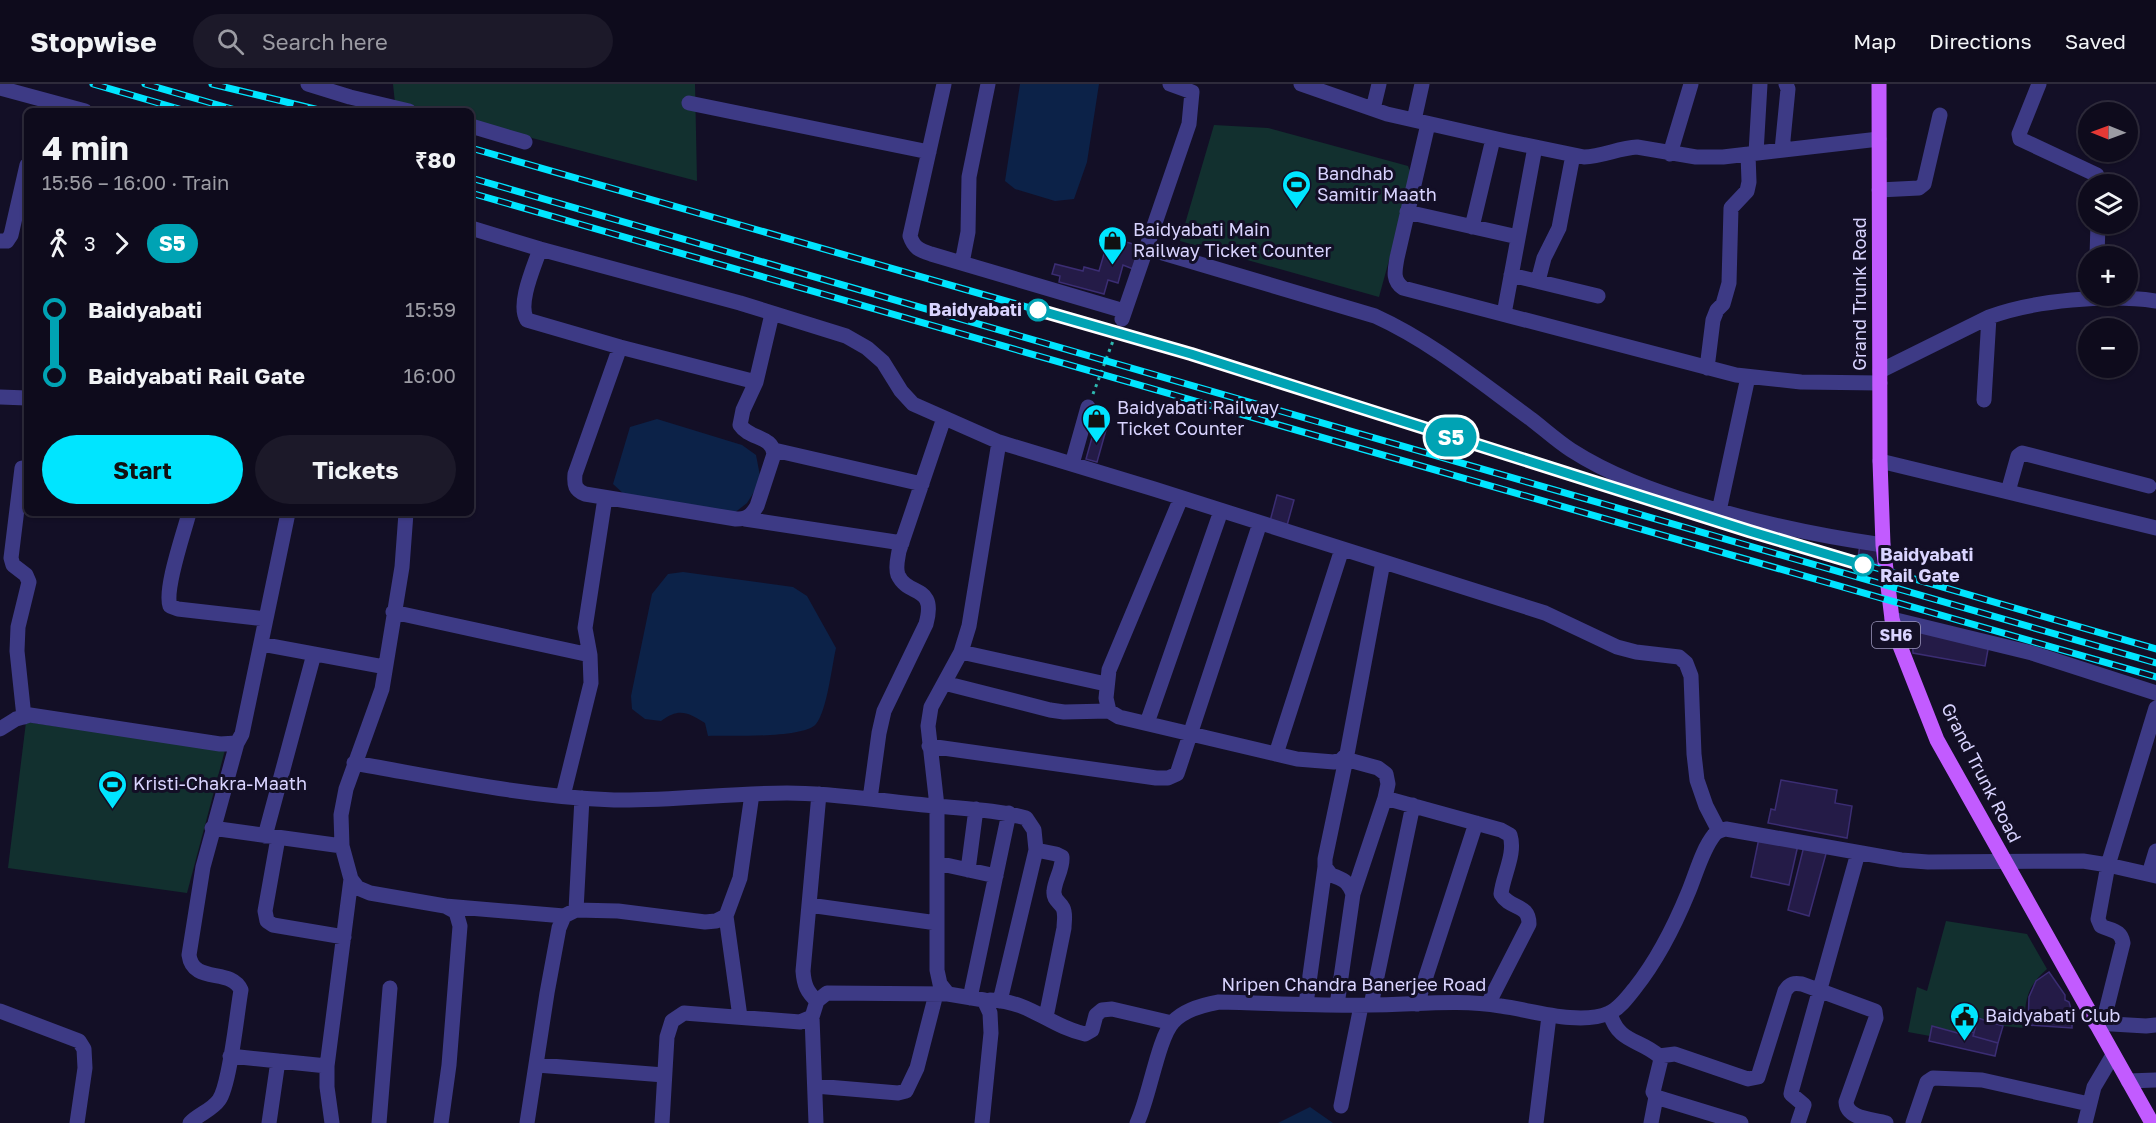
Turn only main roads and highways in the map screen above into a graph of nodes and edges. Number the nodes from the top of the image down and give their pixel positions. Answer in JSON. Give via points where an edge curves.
{"nodes":[{"id":1,"x":1879,"y":84,"type":"edge"},
{"id":2,"x":2152,"y":1123,"type":"edge"}],
"edges":[{"from":1,"to":2,"type":"main road","name":"Grand Trunk Road","number":"SH6","via":[[1880,461],[1883,545],[1892,619],[1937,740]]}]}
